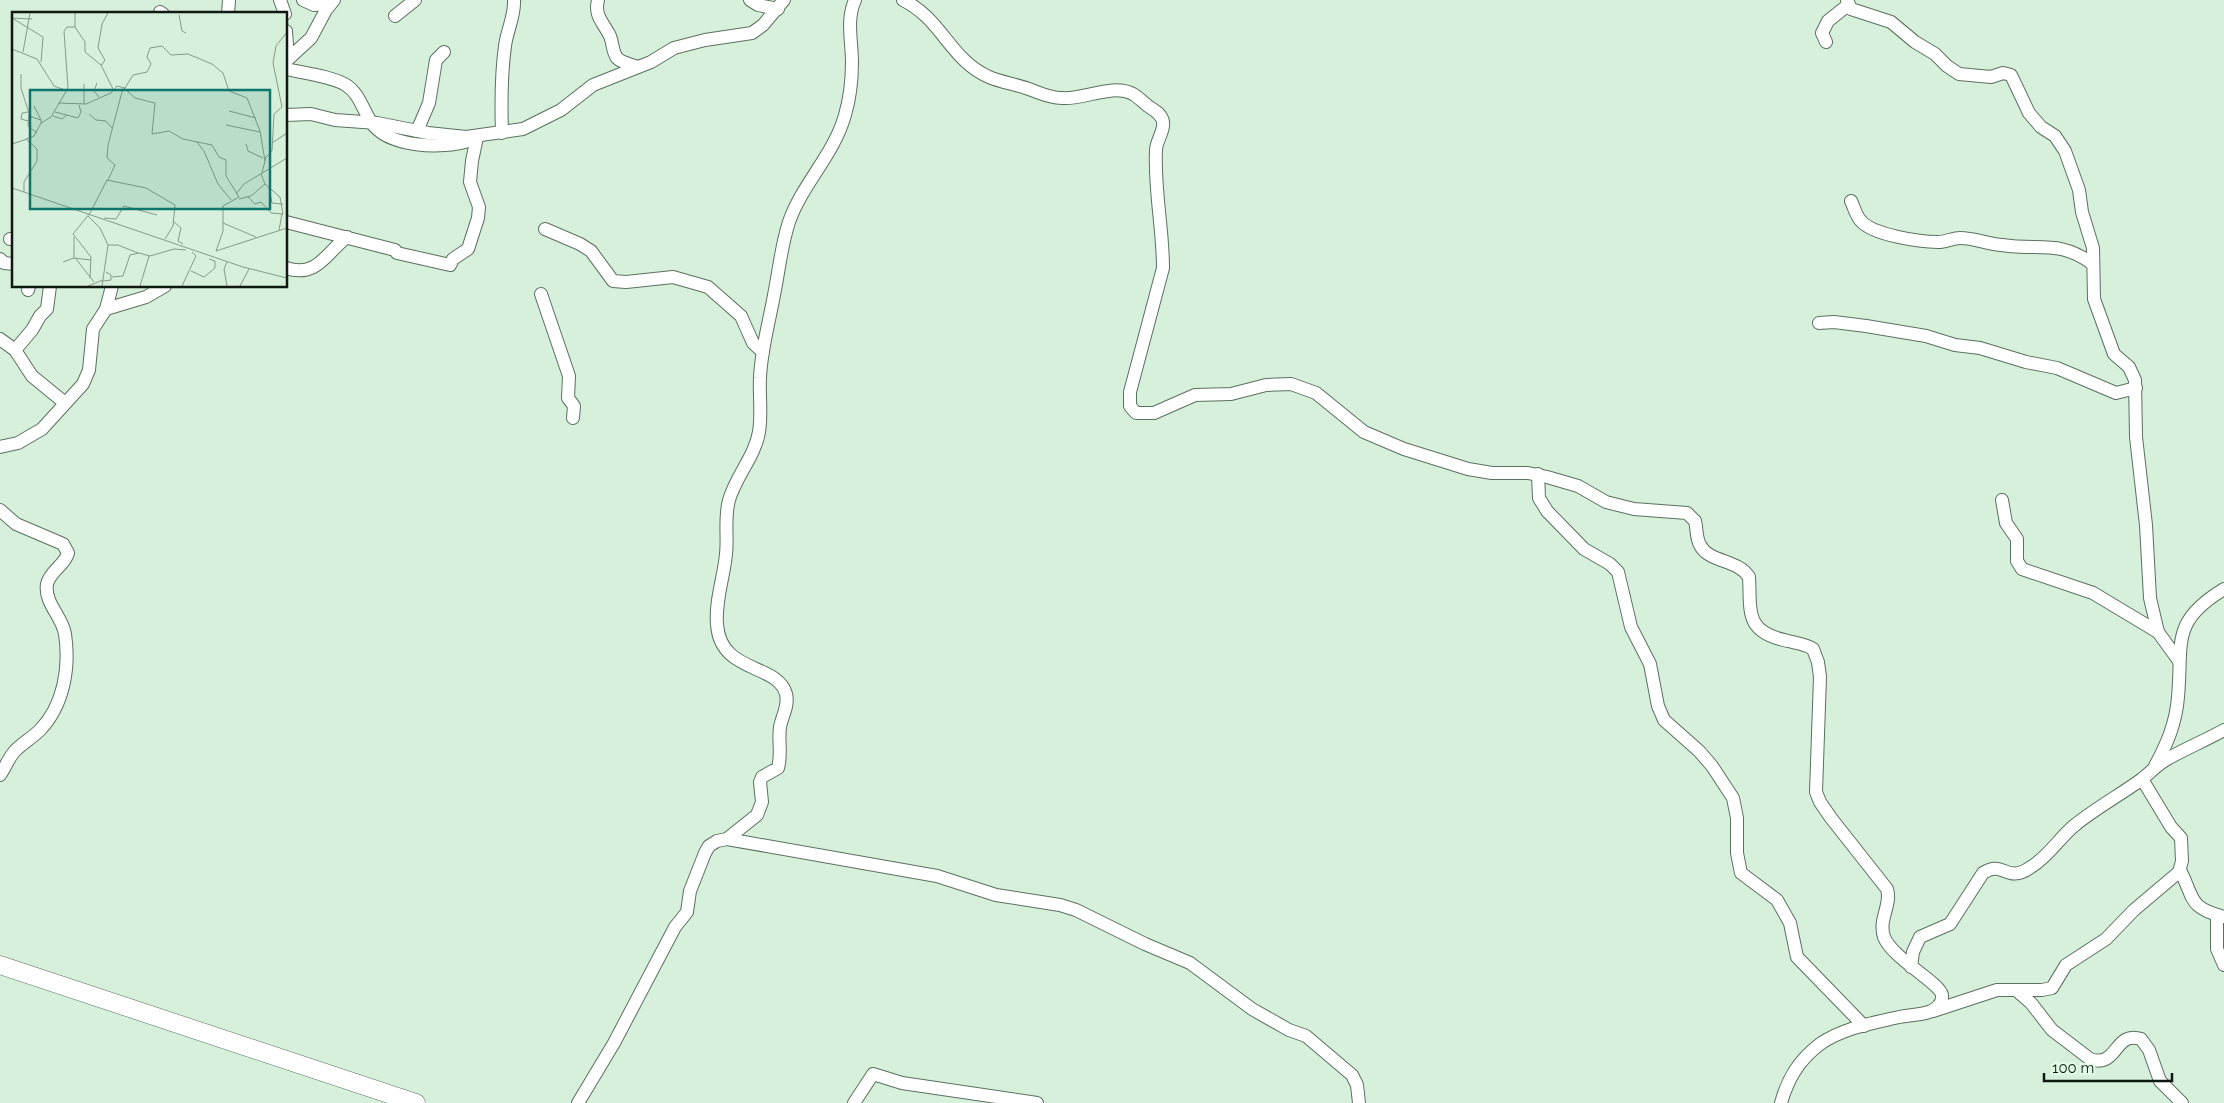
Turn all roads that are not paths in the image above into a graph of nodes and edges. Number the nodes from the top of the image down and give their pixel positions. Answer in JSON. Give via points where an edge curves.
{"nodes":[{"id":1,"x":280,"y":0,"type":"edge"},
{"id":2,"x":304,"y":0,"type":"edge"},
{"id":3,"x":415,"y":0,"type":"edge"},
{"id":4,"x":514,"y":0,"type":"edge"},
{"id":5,"x":598,"y":0,"type":"edge"},
{"id":6,"x":750,"y":0,"type":"edge"},
{"id":7,"x":855,"y":0,"type":"edge"},
{"id":8,"x":903,"y":0,"type":"edge"},
{"id":9,"x":331,"y":2,"type":"edge"},
{"id":10,"x":1847,"y":3,"type":"edge"},
{"id":11,"x":781,"y":5,"type":"edge"},
{"id":12,"x":284,"y":12,"type":"edge"},
{"id":13,"x":395,"y":16,"type":"dead end"},
{"id":14,"x":1826,"y":42,"type":"dead end"},
{"id":15,"x":444,"y":52,"type":"dead end"},
{"id":16,"x":619,"y":60,"type":"junction"},
{"id":17,"x":288,"y":62,"type":"edge"},
{"id":18,"x":288,"y":63,"type":"edge"},
{"id":19,"x":638,"y":67,"type":"junction"},
{"id":20,"x":604,"y":80,"type":"junction"},
{"id":21,"x":288,"y":115,"type":"edge"},
{"id":22,"x":372,"y":123,"type":"junction"},
{"id":23,"x":417,"y":131,"type":"junction"},
{"id":24,"x":502,"y":133,"type":"junction"},
{"id":25,"x":478,"y":137,"type":"junction"},
{"id":26,"x":1851,"y":201,"type":"dead end"},
{"id":27,"x":288,"y":222,"type":"edge"},
{"id":28,"x":545,"y":229,"type":"dead end"},
{"id":29,"x":347,"y":237,"type":"junction"},
{"id":30,"x":2093,"y":264,"type":"junction"},
{"id":31,"x":288,"y":269,"type":"edge"},
{"id":32,"x":50,"y":288,"type":"edge"},
{"id":33,"x":112,"y":288,"type":"edge"},
{"id":34,"x":162,"y":288,"type":"edge"},
{"id":35,"x":541,"y":294,"type":"dead end"},
{"id":36,"x":106,"y":310,"type":"junction"},
{"id":37,"x":1819,"y":323,"type":"dead end"},
{"id":38,"x":0,"y":339,"type":"edge"},
{"id":39,"x":15,"y":350,"type":"junction"},
{"id":40,"x":763,"y":352,"type":"junction"},
{"id":41,"x":2136,"y":388,"type":"junction"},
{"id":42,"x":65,"y":403,"type":"junction"},
{"id":43,"x":573,"y":418,"type":"dead end"},
{"id":44,"x":0,"y":447,"type":"edge"},
{"id":45,"x":1538,"y":474,"type":"junction"},
{"id":46,"x":2002,"y":500,"type":"dead end"},
{"id":47,"x":0,"y":510,"type":"edge"},
{"id":48,"x":2224,"y":589,"type":"edge"},
{"id":49,"x":2158,"y":632,"type":"junction"},
{"id":50,"x":2179,"y":661,"type":"junction"},
{"id":51,"x":2224,"y":730,"type":"edge"},
{"id":52,"x":2154,"y":768,"type":"junction"},
{"id":53,"x":0,"y":775,"type":"edge"},
{"id":54,"x":2142,"y":779,"type":"junction"},
{"id":55,"x":727,"y":839,"type":"junction"},
{"id":56,"x":2180,"y":870,"type":"junction"},
{"id":57,"x":2220,"y":916,"type":"edge"},
{"id":58,"x":0,"y":965,"type":"edge"},
{"id":59,"x":2224,"y":965,"type":"edge"},
{"id":60,"x":1911,"y":967,"type":"junction"},
{"id":61,"x":2016,"y":990,"type":"junction"},
{"id":62,"x":1931,"y":1011,"type":"junction"},
{"id":63,"x":1864,"y":1026,"type":"junction"},
{"id":64,"x":416,"y":1103,"type":"edge"},
{"id":65,"x":578,"y":1103,"type":"edge"},
{"id":66,"x":854,"y":1103,"type":"edge"},
{"id":67,"x":1037,"y":1103,"type":"edge"},
{"id":68,"x":1359,"y":1103,"type":"edge"},
{"id":69,"x":1781,"y":1103,"type":"edge"},
{"id":70,"x":2182,"y":1103,"type":"edge"}],
"edges":[{"from":1,"to":12,"type":"street"},
{"from":2,"to":9,"type":"street","via":[[314,5]]},
{"from":3,"to":13,"type":"street"},
{"from":4,"to":24,"type":"street","via":[[503,66]]},
{"from":5,"to":16,"type":"street","via":[[599,20],[610,36]]},
{"from":6,"to":11,"type":"street","via":[[758,6]]},
{"from":7,"to":40,"type":"street","via":[[850,28],[851,89],[846,112],[836,140],[793,213],[784,242]]},
{"from":8,"to":45,"type":"street","via":[[928,16],[956,53],[978,72],[992,79],[1063,99],[1116,90],[1132,94],[1159,113],[1163,120],[1156,144],[1155,175],[1163,268],[1134,370],[1129,400],[1132,410],[1141,414],[1154,413],[1195,395],[1225,395],[1266,385],[1290,384],[1316,394],[1364,432],[1404,449],[1468,469]]},
{"from":9,"to":17,"type":"street","via":[[311,38]]},
{"from":10,"to":14,"type":"street","via":[[1824,25],[1822,33]]},
{"from":10,"to":30,"type":"street","via":[[1857,12],[1891,22],[1959,74],[1981,78],[2002,72],[2011,75],[2029,113],[2041,127],[2055,136],[2065,151],[2079,190],[2093,248]]},
{"from":11,"to":19,"type":"street","via":[[764,26],[752,32],[674,48]]},
{"from":15,"to":23,"type":"street","via":[[436,60],[429,103]]},
{"from":16,"to":19,"type":"street"},
{"from":16,"to":20,"type":"street"},
{"from":18,"to":22,"type":"street","via":[[346,85],[357,96]]},
{"from":19,"to":20,"type":"street"},
{"from":20,"to":24,"type":"street","via":[[546,118],[522,129]]},
{"from":21,"to":22,"type":"street"},
{"from":22,"to":23,"type":"street"},
{"from":22,"to":25,"type":"street","via":[[395,139],[434,146],[467,142]]},
{"from":23,"to":25,"type":"street"},
{"from":24,"to":25,"type":"street"},
{"from":25,"to":29,"type":"street","via":[[470,182],[479,207],[478,218],[468,249],[450,264],[397,253]]},
{"from":26,"to":30,"type":"street","via":[[1866,226],[1899,236],[1924,241],[1963,238],[2001,246],[2053,247],[2078,253]]},
{"from":27,"to":29,"type":"street"},
{"from":28,"to":40,"type":"street","via":[[591,251],[614,281],[673,277],[708,287],[741,316],[753,343]]},
{"from":29,"to":31,"type":"street","via":[[312,269],[300,272]]},
{"from":30,"to":41,"type":"street","via":[[2093,290],[2102,322],[2114,354],[2129,367]]},
{"from":32,"to":39,"type":"street","via":[[47,309]]},
{"from":33,"to":36,"type":"street"},
{"from":34,"to":36,"type":"street","via":[[146,298]]},
{"from":35,"to":43,"type":"street","via":[[569,376],[568,398],[574,406]]},
{"from":36,"to":42,"type":"street","via":[[94,329],[87,376]]},
{"from":37,"to":41,"type":"street","via":[[1866,326],[1980,348],[2056,368],[2116,393]]},
{"from":38,"to":39,"type":"street"},
{"from":39,"to":42,"type":"street","via":[[32,376]]},
{"from":40,"to":55,"type":"street","via":[[757,442],[729,500],[726,514],[727,551],[716,606],[717,626],[724,647],[734,658],[780,684],[786,697],[786,708],[780,726],[778,768],[762,777],[760,782],[761,808]]},
{"from":41,"to":49,"type":"street","via":[[2136,437],[2150,598]]},
{"from":42,"to":44,"type":"street","via":[[34,434],[18,444]]},
{"from":45,"to":60,"type":"street","via":[[1578,486],[1616,505],[1679,512],[1692,517],[1704,551],[1742,568],[1750,577],[1749,609],[1753,622],[1771,636],[1813,649],[1820,677],[1816,792],[1828,814],[1887,889],[1890,900],[1882,921],[1884,938]]},
{"from":45,"to":63,"type":"street","via":[[1539,498],[1547,511],[1584,549],[1618,572],[1630,627],[1650,664],[1664,720],[1708,761],[1733,798],[1741,873],[1777,900],[1790,923],[1797,957]]},
{"from":46,"to":49,"type":"street","via":[[2006,523],[2017,539],[2017,561],[2022,569],[2093,593]]},
{"from":47,"to":53,"type":"street","via":[[16,524],[63,544],[68,553],[53,572],[47,590],[65,631],[62,694],[50,718],[12,754]]},
{"from":48,"to":50,"type":"street","via":[[2192,612],[2183,634]]},
{"from":49,"to":50,"type":"street"},
{"from":50,"to":52,"type":"street","via":[[2174,724]]},
{"from":51,"to":52,"type":"street","via":[[2167,758]]},
{"from":52,"to":54,"type":"street"},
{"from":54,"to":56,"type":"street","via":[[2181,838]]},
{"from":54,"to":60,"type":"street","via":[[2073,826],[2031,868],[2018,875],[1998,868],[1983,873],[1950,924],[1920,937]]},
{"from":55,"to":65,"type":"street","via":[[717,841],[704,853],[690,890],[687,912],[674,928],[614,1044]]},
{"from":55,"to":68,"type":"street","via":[[937,876],[996,895],[1076,910],[1190,963],[1252,1009],[1306,1036],[1352,1075]]},
{"from":56,"to":57,"type":"street","via":[[2195,905]]},
{"from":56,"to":61,"type":"street","via":[[2106,939],[2066,965],[2052,988]]},
{"from":57,"to":59,"type":"street","via":[[2216,949]]},
{"from":58,"to":64,"type":"highway"},
{"from":60,"to":62,"type":"street","via":[[1940,989],[1941,1003]]},
{"from":61,"to":62,"type":"street","via":[[1997,990]]},
{"from":61,"to":70,"type":"street","via":[[2052,1030],[2090,1059],[2109,1058],[2129,1037],[2141,1039],[2149,1050],[2160,1081]]},
{"from":62,"to":63,"type":"street"},
{"from":63,"to":69,"type":"street","via":[[1840,1034],[1807,1055],[1796,1067]]},
{"from":66,"to":67,"type":"street","via":[[873,1074],[902,1083]]}]}
